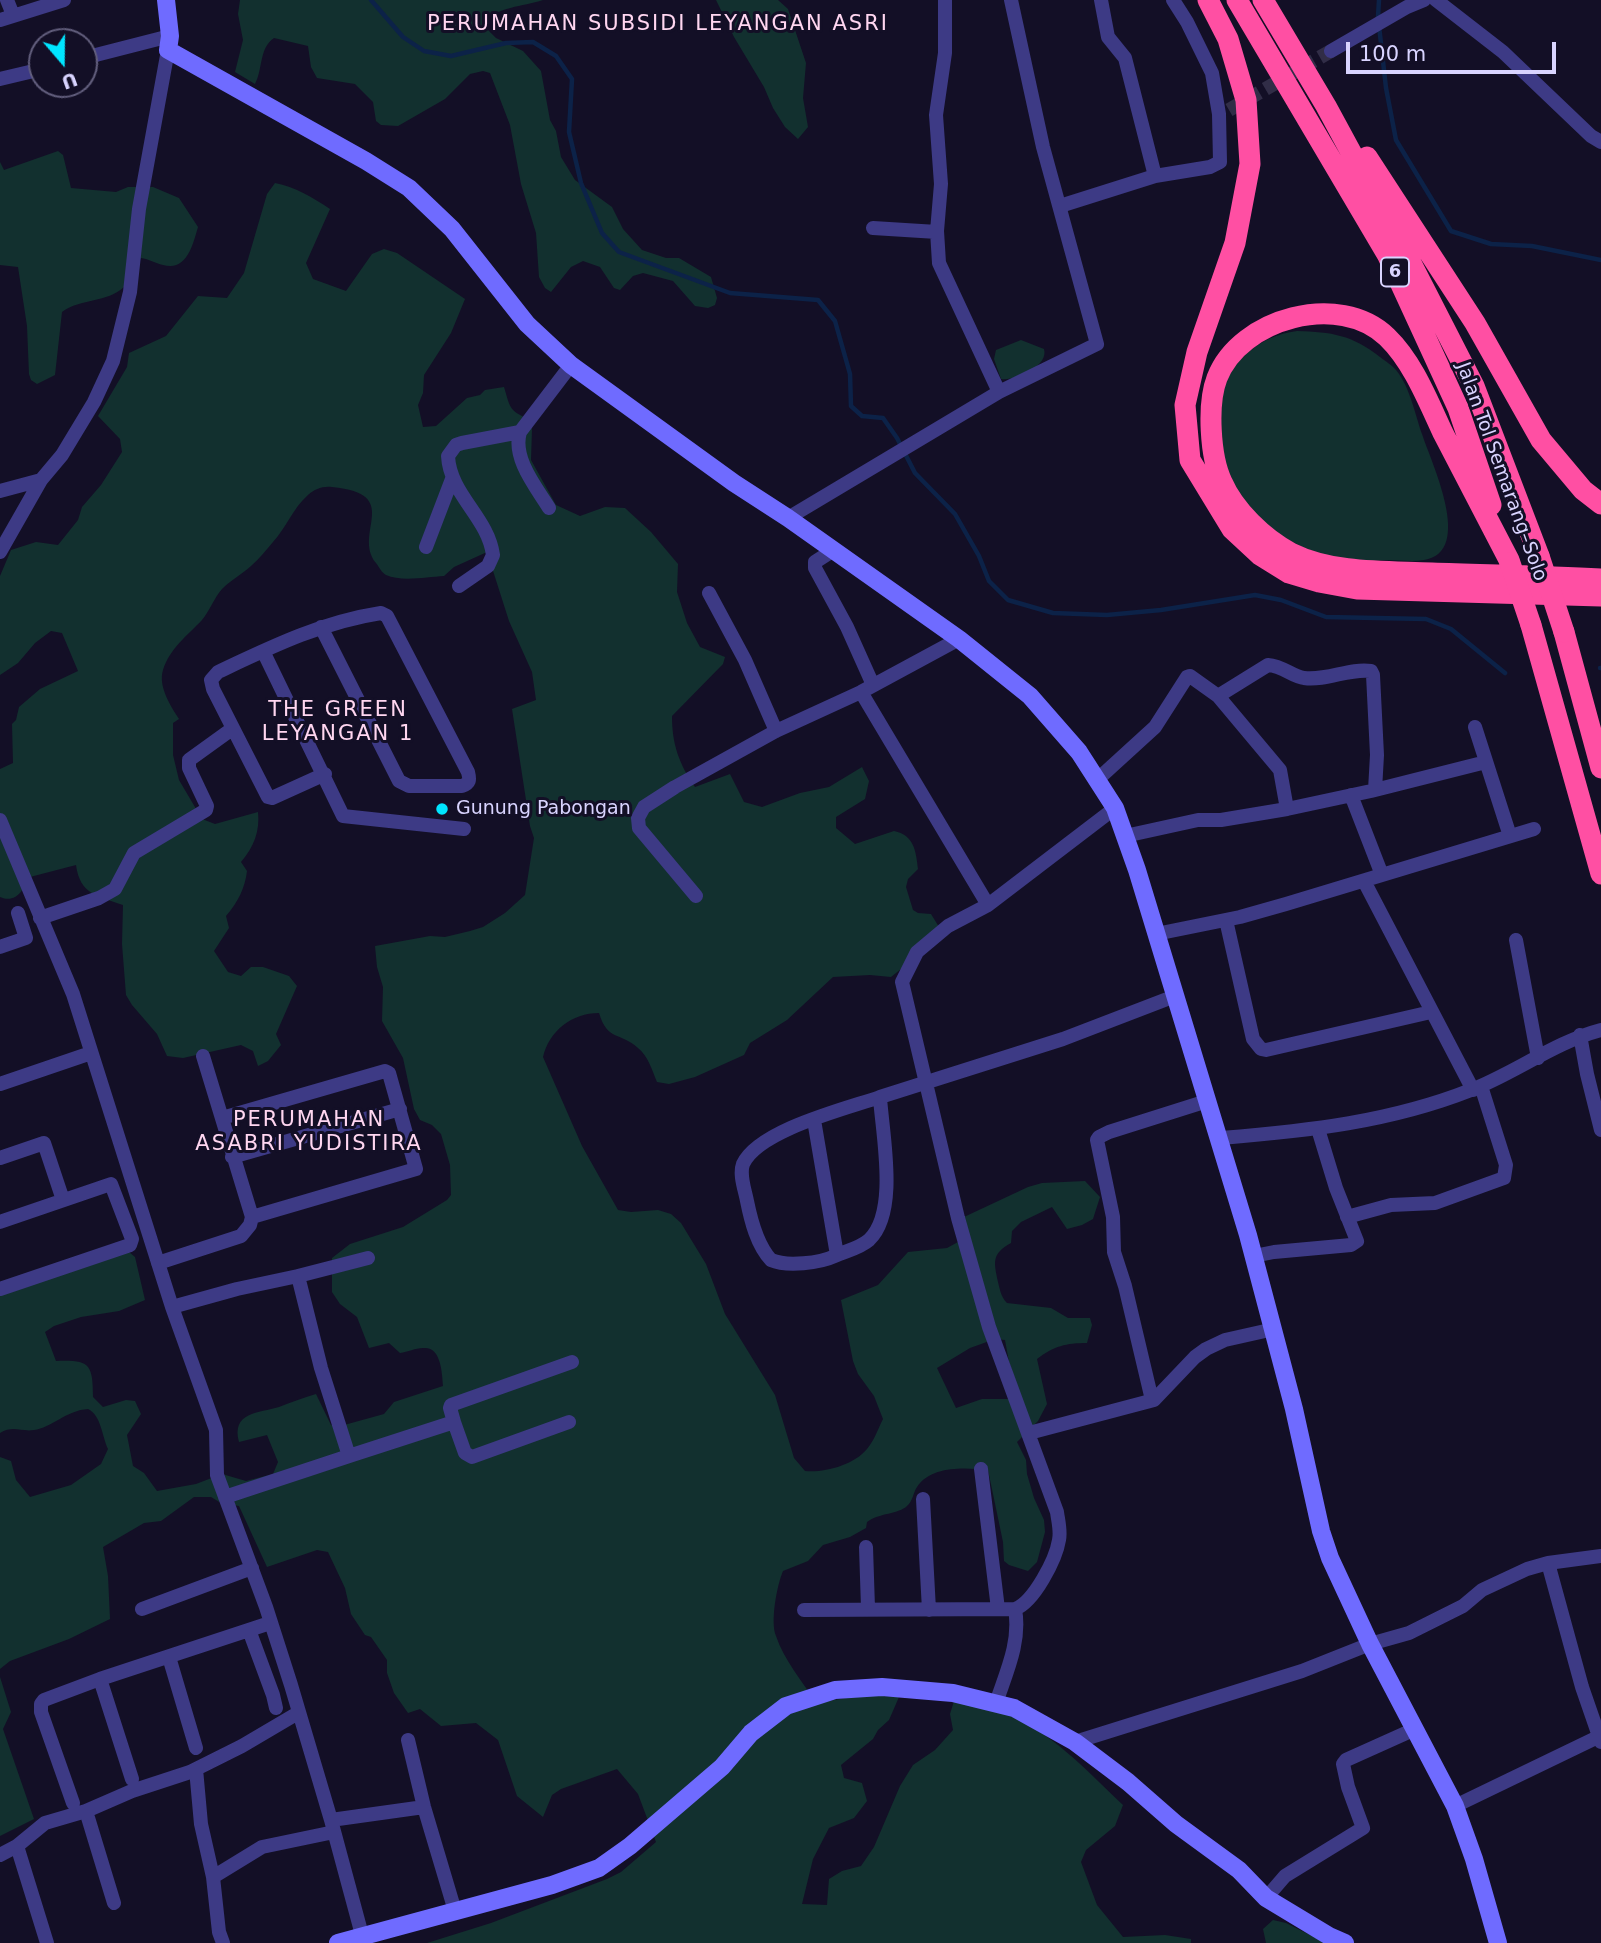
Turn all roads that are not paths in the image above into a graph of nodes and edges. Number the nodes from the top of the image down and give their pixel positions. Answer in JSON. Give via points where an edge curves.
{"nodes":[{"id":1,"x":7,"y":0,"type":"edge"},
{"id":2,"x":64,"y":0,"type":"edge"},
{"id":3,"x":166,"y":0,"type":"edge"},
{"id":4,"x":945,"y":0,"type":"edge"},
{"id":5,"x":1011,"y":0,"type":"edge"},
{"id":6,"x":1101,"y":0,"type":"edge"},
{"id":7,"x":1174,"y":0,"type":"edge"},
{"id":8,"x":1208,"y":0,"type":"edge"},
{"id":9,"x":1237,"y":0,"type":"edge"},
{"id":10,"x":1263,"y":0,"type":"edge"},
{"id":11,"x":1424,"y":0,"type":"edge"},
{"id":12,"x":1436,"y":0,"type":"edge"},
{"id":13,"x":6,"y":17,"type":"edge"},
{"id":14,"x":169,"y":43,"type":"junction"},
{"id":15,"x":1331,"y":51,"type":"tunnel mouth"},
{"id":16,"x":98,"y":56,"type":"edge"},
{"id":17,"x":28,"y":72,"type":"edge"},
{"id":18,"x":0,"y":79,"type":"edge"},
{"id":19,"x":1326,"y":106,"type":"junction"},
{"id":20,"x":1601,"y":142,"type":"edge"},
{"id":21,"x":1155,"y":176,"type":"junction"},
{"id":22,"x":1060,"y":206,"type":"junction"},
{"id":23,"x":873,"y":228,"type":"dead end"},
{"id":24,"x":937,"y":232,"type":"junction"},
{"id":25,"x":570,"y":365,"type":"junction"},
{"id":26,"x":999,"y":392,"type":"junction"},
{"id":27,"x":520,"y":432,"type":"junction"},
{"id":28,"x":453,"y":479,"type":"junction"},
{"id":29,"x":41,"y":480,"type":"junction"},
{"id":30,"x":0,"y":491,"type":"edge"},
{"id":31,"x":1601,"y":504,"type":"edge"},
{"id":32,"x":549,"y":508,"type":"dead end"},
{"id":33,"x":788,"y":518,"type":"junction"},
{"id":34,"x":426,"y":547,"type":"dead end"},
{"id":35,"x":832,"y":551,"type":"junction"},
{"id":36,"x":0,"y":552,"type":"edge"},
{"id":37,"x":1509,"y":562,"type":"junction"},
{"id":38,"x":1601,"y":579,"type":"edge"},
{"id":39,"x":459,"y":586,"type":"dead end"},
{"id":40,"x":709,"y":593,"type":"dead end"},
{"id":41,"x":1601,"y":596,"type":"edge"},
{"id":42,"x":321,"y":627,"type":"junction"},
{"id":43,"x":960,"y":639,"type":"junction"},
{"id":44,"x":263,"y":651,"type":"junction"},
{"id":45,"x":867,"y":688,"type":"junction"},
{"id":46,"x":1218,"y":696,"type":"junction"},
{"id":47,"x":1475,"y":727,"type":"dead end"},
{"id":48,"x":232,"y":729,"type":"junction"},
{"id":49,"x":776,"y":731,"type":"junction"},
{"id":50,"x":1486,"y":762,"type":"junction"},
{"id":51,"x":1601,"y":768,"type":"edge"},
{"id":52,"x":325,"y":774,"type":"junction"},
{"id":53,"x":1098,"y":779,"type":"junction"},
{"id":54,"x":1375,"y":790,"type":"junction"},
{"id":55,"x":1351,"y":795,"type":"junction"},
{"id":56,"x":1115,"y":808,"type":"junction"},
{"id":57,"x":1287,"y":809,"type":"junction"},
{"id":58,"x":0,"y":820,"type":"edge"},
{"id":59,"x":464,"y":829,"type":"dead end"},
{"id":60,"x":1534,"y":829,"type":"dead end"},
{"id":61,"x":1125,"y":836,"type":"junction"},
{"id":62,"x":1510,"y":836,"type":"junction"},
{"id":63,"x":1601,"y":874,"type":"edge"},
{"id":64,"x":1382,"y":875,"type":"junction"},
{"id":65,"x":1364,"y":880,"type":"junction"},
{"id":66,"x":696,"y":896,"type":"dead end"},
{"id":67,"x":988,"y":905,"type":"junction"},
{"id":68,"x":18,"y":913,"type":"dead end"},
{"id":69,"x":40,"y":918,"type":"junction"},
{"id":70,"x":1226,"y":920,"type":"junction"},
{"id":71,"x":1156,"y":934,"type":"junction"},
{"id":72,"x":1516,"y":940,"type":"dead end"},
{"id":73,"x":0,"y":947,"type":"edge"},
{"id":74,"x":1175,"y":996,"type":"junction"},
{"id":75,"x":1431,"y":1012,"type":"junction"},
{"id":76,"x":1601,"y":1030,"type":"edge"},
{"id":77,"x":1580,"y":1035,"type":"junction"},
{"id":78,"x":91,"y":1053,"type":"junction"},
{"id":79,"x":203,"y":1056,"type":"dead end"},
{"id":80,"x":1538,"y":1058,"type":"junction"},
{"id":81,"x":927,"y":1082,"type":"junction"},
{"id":82,"x":0,"y":1084,"type":"edge"},
{"id":83,"x":1477,"y":1088,"type":"junction"},
{"id":84,"x":880,"y":1097,"type":"junction"},
{"id":85,"x":1208,"y":1101,"type":"junction"},
{"id":86,"x":400,"y":1109,"type":"junction"},
{"id":87,"x":222,"y":1118,"type":"junction"},
{"id":88,"x":814,"y":1120,"type":"junction"},
{"id":89,"x":1318,"y":1129,"type":"junction"},
{"id":90,"x":1601,"y":1130,"type":"edge"},
{"id":91,"x":1221,"y":1139,"type":"junction"},
{"id":92,"x":0,"y":1157,"type":"edge"},
{"id":93,"x":233,"y":1157,"type":"junction"},
{"id":94,"x":62,"y":1200,"type":"junction"},
{"id":95,"x":252,"y":1217,"type":"junction"},
{"id":96,"x":1347,"y":1217,"type":"junction"},
{"id":97,"x":0,"y":1222,"type":"edge"},
{"id":98,"x":837,"y":1255,"type":"junction"},
{"id":99,"x":1254,"y":1256,"type":"junction"},
{"id":100,"x":368,"y":1258,"type":"dead end"},
{"id":101,"x":158,"y":1263,"type":"junction"},
{"id":102,"x":298,"y":1276,"type":"junction"},
{"id":103,"x":0,"y":1289,"type":"edge"},
{"id":104,"x":172,"y":1307,"type":"junction"},
{"id":105,"x":1274,"y":1329,"type":"junction"},
{"id":106,"x":572,"y":1363,"type":"dead end"},
{"id":107,"x":1152,"y":1400,"type":"junction"},
{"id":108,"x":454,"y":1422,"type":"junction"},
{"id":109,"x":569,"y":1422,"type":"dead end"},
{"id":110,"x":1028,"y":1433,"type":"junction"},
{"id":111,"x":349,"y":1456,"type":"junction"},
{"id":112,"x":981,"y":1469,"type":"dead end"},
{"id":113,"x":225,"y":1497,"type":"junction"},
{"id":114,"x":923,"y":1499,"type":"dead end"},
{"id":115,"x":866,"y":1547,"type":"dead end"},
{"id":116,"x":1601,"y":1556,"type":"edge"},
{"id":117,"x":1548,"y":1563,"type":"junction"},
{"id":118,"x":252,"y":1568,"type":"junction"},
{"id":119,"x":868,"y":1608,"type":"junction"},
{"id":120,"x":142,"y":1609,"type":"dead end"},
{"id":121,"x":998,"y":1609,"type":"junction"},
{"id":122,"x":1015,"y":1609,"type":"junction"},
{"id":123,"x":804,"y":1610,"type":"dead end"},
{"id":124,"x":929,"y":1611,"type":"junction"},
{"id":125,"x":270,"y":1623,"type":"junction"},
{"id":126,"x":249,"y":1630,"type":"junction"},
{"id":127,"x":1370,"y":1644,"type":"junction"},
{"id":128,"x":169,"y":1657,"type":"junction"},
{"id":129,"x":100,"y":1679,"type":"junction"},
{"id":130,"x":996,"y":1703,"type":"junction"},
{"id":131,"x":276,"y":1708,"type":"dead end"},
{"id":132,"x":298,"y":1713,"type":"junction"},
{"id":133,"x":1415,"y":1729,"type":"junction"},
{"id":134,"x":408,"y":1740,"type":"dead end"},
{"id":135,"x":1600,"y":1740,"type":"edge"},
{"id":136,"x":1074,"y":1742,"type":"junction"},
{"id":137,"x":196,"y":1748,"type":"dead end"},
{"id":138,"x":196,"y":1769,"type":"junction"},
{"id":139,"x":132,"y":1779,"type":"dead end"},
{"id":140,"x":72,"y":1802,"type":"dead end"},
{"id":141,"x":1455,"y":1806,"type":"junction"},
{"id":142,"x":424,"y":1807,"type":"junction"},
{"id":143,"x":86,"y":1811,"type":"junction"},
{"id":144,"x":333,"y":1826,"type":"junction"},
{"id":145,"x":17,"y":1846,"type":"junction"},
{"id":146,"x":0,"y":1855,"type":"edge"},
{"id":147,"x":213,"y":1877,"type":"junction"},
{"id":148,"x":1266,"y":1898,"type":"junction"},
{"id":149,"x":114,"y":1903,"type":"dead end"},
{"id":150,"x":455,"y":1911,"type":"junction"},
{"id":151,"x":362,"y":1935,"type":"junction"},
{"id":152,"x":47,"y":1943,"type":"edge"},
{"id":153,"x":223,"y":1943,"type":"edge"},
{"id":154,"x":338,"y":1943,"type":"edge"},
{"id":155,"x":1345,"y":1943,"type":"edge"},
{"id":156,"x":1499,"y":1943,"type":"edge"}],
"edges":[{"from":1,"to":13,"type":"street"},
{"from":2,"to":13,"type":"street"},
{"from":3,"to":14,"type":"street"},
{"from":4,"to":24,"type":"street","via":[[945,53],[936,116],[941,184]]},
{"from":5,"to":22,"type":"street"},
{"from":6,"to":21,"type":"street","via":[[1108,37],[1126,62]]},
{"from":7,"to":21,"type":"street","via":[[1212,73],[1224,112],[1220,162]]},
{"from":8,"to":41,"type":"highway","via":[[1228,39],[1246,100],[1250,164],[1235,243],[1197,352],[1185,405],[1190,460],[1232,529],[1260,555],[1289,572],[1357,590]]},
{"from":9,"to":37,"type":"highway","name":"Jalan Tol Semarang–Solo","number":"6","via":[[1388,256],[1458,408]]},
{"from":10,"to":19,"type":"highway","name":"Jalan Tol Semarang–Solo","number":"6"},
{"from":11,"to":15,"type":"street"},
{"from":12,"to":20,"type":"street","via":[[1503,52]]},
{"from":14,"to":16,"type":"street"},
{"from":14,"to":25,"type":"street","via":[[409,188],[452,229],[527,324]]},
{"from":14,"to":29,"type":"street","via":[[121,336],[94,402]]},
{"from":17,"to":18,"type":"street"},
{"from":19,"to":31,"type":"highway","via":[[1375,168],[1475,323],[1541,440],[1583,491]]},
{"from":19,"to":51,"type":"highway","name":"Jalan Tol Semarang–Solo","number":"6","bridge":true,"via":[[1474,386],[1539,556]]},
{"from":21,"to":22,"type":"street"},
{"from":22,"to":26,"type":"street","via":[[1097,344]]},
{"from":23,"to":24,"type":"street"},
{"from":24,"to":26,"type":"street","via":[[943,276]]},
{"from":25,"to":27,"type":"street"},
{"from":25,"to":33,"type":"street"},
{"from":26,"to":33,"type":"street"},
{"from":27,"to":28,"type":"street","via":[[456,445],[448,456]]},
{"from":27,"to":32,"type":"street","via":[[517,447]]},
{"from":28,"to":34,"type":"street"},
{"from":28,"to":39,"type":"street","via":[[485,531],[493,555],[488,566]]},
{"from":29,"to":30,"type":"street"},
{"from":29,"to":36,"type":"street"},
{"from":33,"to":35,"type":"street"},
{"from":35,"to":43,"type":"street"},
{"from":35,"to":45,"type":"street","via":[[816,562],[815,568],[843,619]]},
{"from":37,"to":38,"type":"highway","via":[[1411,368],[1387,336],[1360,320],[1325,313],[1292,316],[1234,352],[1217,377],[1213,396],[1210,429],[1221,481],[1239,509],[1292,553],[1327,565],[1380,571]]},
{"from":37,"to":63,"type":"highway","name":"Jalan Tol Semarang–Solo","number":"6","bridge":true},
{"from":40,"to":49,"type":"street","via":[[746,660]]},
{"from":42,"to":42,"type":"street","via":[[399,781],[413,786],[468,784],[468,772],[385,614]]},
{"from":42,"to":44,"type":"street"},
{"from":43,"to":45,"type":"street"},
{"from":43,"to":53,"type":"street","via":[[1030,696]]},
{"from":44,"to":48,"type":"street","via":[[218,672],[211,680]]},
{"from":44,"to":52,"type":"street"},
{"from":45,"to":49,"type":"street"},
{"from":45,"to":67,"type":"street"},
{"from":46,"to":53,"type":"street","via":[[1187,677],[1162,718]]},
{"from":46,"to":54,"type":"street","via":[[1268,665],[1301,678],[1371,671]]},
{"from":46,"to":57,"type":"street","via":[[1280,770]]},
{"from":47,"to":50,"type":"street"},
{"from":48,"to":52,"type":"street","via":[[268,797]]},
{"from":48,"to":69,"type":"street","via":[[188,760],[206,810],[134,853],[115,889]]},
{"from":49,"to":66,"type":"street","via":[[641,812],[639,828]]},
{"from":50,"to":54,"type":"street"},
{"from":50,"to":62,"type":"street"},
{"from":52,"to":59,"type":"street","via":[[345,817]]},
{"from":53,"to":56,"type":"street"},
{"from":54,"to":55,"type":"street"},
{"from":55,"to":57,"type":"street"},
{"from":55,"to":64,"type":"street"},
{"from":56,"to":61,"type":"street"},
{"from":56,"to":67,"type":"street"},
{"from":57,"to":61,"type":"street","via":[[1189,821]]},
{"from":58,"to":69,"type":"street"},
{"from":60,"to":62,"type":"street"},
{"from":61,"to":71,"type":"street"},
{"from":62,"to":64,"type":"street"},
{"from":64,"to":65,"type":"street"},
{"from":65,"to":70,"type":"street"},
{"from":65,"to":75,"type":"street"},
{"from":67,"to":81,"type":"street","via":[[948,926],[917,953],[902,982]]},
{"from":68,"to":73,"type":"street","via":[[26,938]]},
{"from":69,"to":78,"type":"street","via":[[65,972]]},
{"from":70,"to":71,"type":"street"},
{"from":70,"to":75,"type":"street","via":[[1253,1039],[1261,1049]]},
{"from":71,"to":74,"type":"street"},
{"from":72,"to":80,"type":"street"},
{"from":74,"to":81,"type":"street","via":[[1063,1039]]},
{"from":74,"to":85,"type":"street"},
{"from":75,"to":83,"type":"street"},
{"from":76,"to":77,"type":"street"},
{"from":77,"to":80,"type":"street"},
{"from":77,"to":90,"type":"street"},
{"from":78,"to":82,"type":"street"},
{"from":78,"to":101,"type":"street"},
{"from":79,"to":87,"type":"street"},
{"from":80,"to":83,"type":"street"},
{"from":81,"to":84,"type":"street"},
{"from":81,"to":110,"type":"street","via":[[961,1230],[989,1327]]},
{"from":83,"to":89,"type":"street","via":[[1377,1120]]},
{"from":83,"to":96,"type":"street","via":[[1506,1165],[1504,1178],[1435,1203],[1391,1205]]},
{"from":84,"to":88,"type":"street"},
{"from":84,"to":98,"type":"street","via":[[887,1183],[880,1223],[863,1245]]},
{"from":85,"to":91,"type":"street"},
{"from":85,"to":107,"type":"street","via":[[1097,1140],[1113,1217],[1114,1252]]},
{"from":86,"to":87,"type":"street","via":[[387,1071]]},
{"from":86,"to":93,"type":"street"},
{"from":86,"to":95,"type":"street","via":[[416,1169]]},
{"from":87,"to":93,"type":"street"},
{"from":88,"to":98,"type":"street"},
{"from":88,"to":98,"type":"street","via":[[759,1145],[741,1172],[751,1223],[771,1260],[801,1262]]},
{"from":89,"to":91,"type":"street"},
{"from":89,"to":96,"type":"street"},
{"from":91,"to":99,"type":"street"},
{"from":92,"to":94,"type":"street","via":[[44,1143]]},
{"from":93,"to":95,"type":"street"},
{"from":94,"to":97,"type":"street"},
{"from":94,"to":103,"type":"street","via":[[111,1184],[131,1233],[130,1245]]},
{"from":95,"to":101,"type":"street","via":[[241,1236]]},
{"from":96,"to":99,"type":"street","via":[[1358,1238],[1351,1245]]},
{"from":99,"to":105,"type":"street"},
{"from":100,"to":102,"type":"street"},
{"from":101,"to":104,"type":"street"},
{"from":102,"to":104,"type":"street"},
{"from":102,"to":111,"type":"street"},
{"from":104,"to":113,"type":"street","via":[[216,1430],[218,1475]]},
{"from":105,"to":107,"type":"street","via":[[1206,1349]]},
{"from":105,"to":127,"type":"street","via":[[1321,1531]]},
{"from":106,"to":108,"type":"street","via":[[451,1405]]},
{"from":107,"to":110,"type":"street"},
{"from":108,"to":109,"type":"street","via":[[465,1453],[472,1457]]},
{"from":108,"to":111,"type":"street"},
{"from":110,"to":122,"type":"street","via":[[1057,1512],[1059,1539],[1045,1575],[1023,1606]]},
{"from":111,"to":113,"type":"street"},
{"from":112,"to":121,"type":"street"},
{"from":113,"to":118,"type":"street"},
{"from":114,"to":124,"type":"street"},
{"from":115,"to":119,"type":"street"},
{"from":116,"to":117,"type":"street"},
{"from":117,"to":127,"type":"street","via":[[1500,1581],[1409,1633]]},
{"from":117,"to":135,"type":"street"},
{"from":118,"to":120,"type":"street"},
{"from":118,"to":125,"type":"street"},
{"from":119,"to":123,"type":"street"},
{"from":119,"to":124,"type":"street"},
{"from":121,"to":122,"type":"street"},
{"from":121,"to":124,"type":"street"},
{"from":122,"to":130,"type":"street","via":[[1016,1640]]},
{"from":125,"to":126,"type":"street"},
{"from":125,"to":132,"type":"street"},
{"from":126,"to":128,"type":"street"},
{"from":126,"to":131,"type":"street"},
{"from":127,"to":133,"type":"street"},
{"from":127,"to":136,"type":"street","via":[[1302,1671]]},
{"from":128,"to":129,"type":"street"},
{"from":128,"to":137,"type":"street"},
{"from":129,"to":139,"type":"street"},
{"from":129,"to":140,"type":"street","via":[[41,1704]]},
{"from":130,"to":136,"type":"street","via":[[1014,1708]]},
{"from":130,"to":150,"type":"street","via":[[953,1693],[882,1687],[835,1690],[786,1706],[751,1733],[722,1767],[600,1868]]},
{"from":132,"to":138,"type":"street"},
{"from":132,"to":144,"type":"street"},
{"from":133,"to":141,"type":"street"},
{"from":133,"to":148,"type":"street","via":[[1346,1760],[1348,1787],[1363,1829],[1285,1876]]},
{"from":134,"to":142,"type":"street"},
{"from":135,"to":141,"type":"street"},
{"from":136,"to":148,"type":"street","via":[[1238,1870]]},
{"from":138,"to":143,"type":"street"},
{"from":138,"to":147,"type":"street","via":[[201,1824]]},
{"from":141,"to":156,"type":"street"},
{"from":142,"to":144,"type":"street"},
{"from":142,"to":150,"type":"street"},
{"from":143,"to":145,"type":"street","via":[[45,1823]]},
{"from":143,"to":149,"type":"street"},
{"from":144,"to":147,"type":"street","via":[[262,1847]]},
{"from":144,"to":151,"type":"street"},
{"from":145,"to":146,"type":"street"},
{"from":145,"to":152,"type":"street"},
{"from":147,"to":153,"type":"street"},
{"from":148,"to":155,"type":"street"},
{"from":150,"to":151,"type":"street"},
{"from":151,"to":154,"type":"street"}]}
